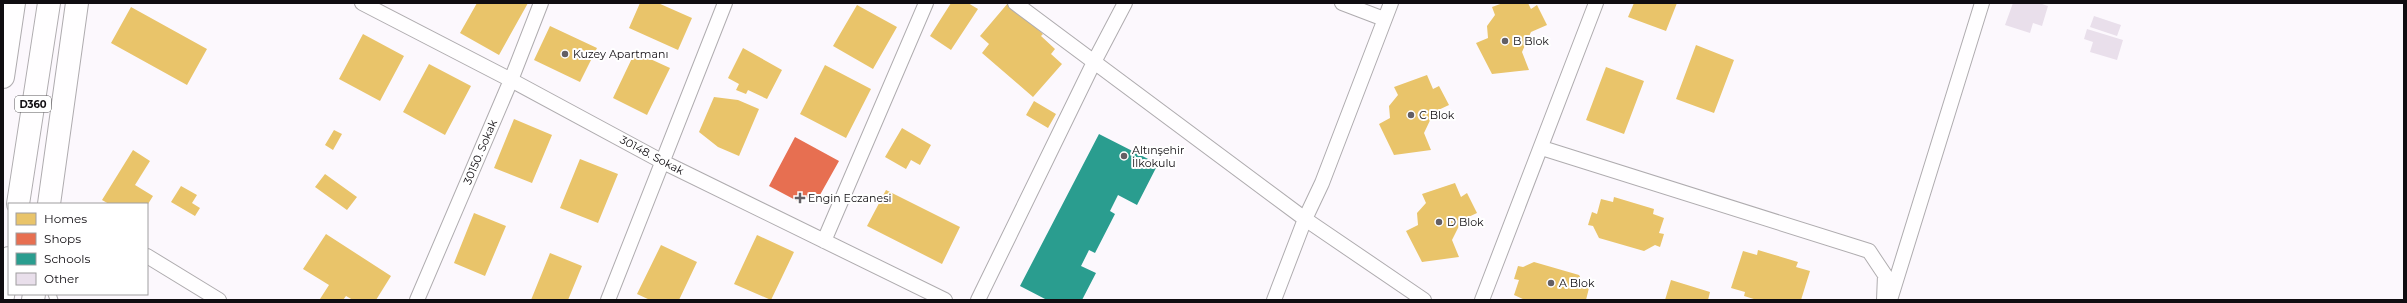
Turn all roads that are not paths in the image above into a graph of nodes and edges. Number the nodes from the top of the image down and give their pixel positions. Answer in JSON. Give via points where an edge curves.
{"nodes":[{"id":1,"x":14,"y":3,"type":"edge"},
{"id":2,"x":49,"y":3,"type":"edge"},
{"id":3,"x":77,"y":3,"type":"edge"},
{"id":4,"x":362,"y":3,"type":"edge"},
{"id":5,"x":541,"y":3,"type":"edge"},
{"id":6,"x":725,"y":3,"type":"edge"},
{"id":7,"x":926,"y":3,"type":"edge"},
{"id":8,"x":1015,"y":3,"type":"edge"},
{"id":9,"x":1125,"y":3,"type":"edge"},
{"id":10,"x":1342,"y":3,"type":"edge"},
{"id":11,"x":1391,"y":3,"type":"edge"},
{"id":12,"x":1596,"y":3,"type":"edge"},
{"id":13,"x":1982,"y":3,"type":"edge"},
{"id":14,"x":1384,"y":20,"type":"junction"},
{"id":15,"x":1094,"y":62,"type":"junction"},
{"id":16,"x":3,"y":77,"type":"edge"},
{"id":17,"x":511,"y":80,"type":"junction"},
{"id":18,"x":1542,"y":148,"type":"junction"},
{"id":19,"x":663,"y":162,"type":"junction"},
{"id":20,"x":53,"y":202,"type":"edge"},
{"id":21,"x":18,"y":203,"type":"edge"},
{"id":22,"x":1304,"y":219,"type":"junction"},
{"id":23,"x":824,"y":241,"type":"junction"},
{"id":24,"x":148,"y":257,"type":"edge"},
{"id":25,"x":8,"y":264,"type":"edge"},
{"id":26,"x":3,"y":296,"type":"edge"},
{"id":27,"x":219,"y":300,"type":"edge"},
{"id":28,"x":417,"y":300,"type":"edge"},
{"id":29,"x":608,"y":300,"type":"edge"},
{"id":30,"x":945,"y":300,"type":"edge"},
{"id":31,"x":978,"y":300,"type":"edge"},
{"id":32,"x":1274,"y":300,"type":"edge"},
{"id":33,"x":1424,"y":300,"type":"edge"},
{"id":34,"x":1482,"y":300,"type":"edge"},
{"id":35,"x":1884,"y":300,"type":"edge"},
{"id":36,"x":1890,"y":300,"type":"edge"}],
"edges":[{"from":1,"to":16,"type":"highway"},
{"from":2,"to":21,"type":"highway","number":"D360"},
{"from":3,"to":20,"type":"highway"},
{"from":4,"to":17,"type":"street","name":"30148. Sokak"},
{"from":5,"to":17,"type":"street","name":"30150. Sokak"},
{"from":6,"to":19,"type":"street"},
{"from":7,"to":23,"type":"street"},
{"from":8,"to":15,"type":"street"},
{"from":9,"to":15,"type":"street"},
{"from":10,"to":14,"type":"street"},
{"from":11,"to":14,"type":"street"},
{"from":12,"to":18,"type":"street"},
{"from":13,"to":36,"type":"street"},
{"from":14,"to":22,"type":"street","via":[[1322,183]]},
{"from":15,"to":22,"type":"street"},
{"from":15,"to":31,"type":"street"},
{"from":17,"to":19,"type":"street","name":"30148. Sokak"},
{"from":17,"to":28,"type":"street","name":"30150. Sokak"},
{"from":18,"to":34,"type":"street"},
{"from":18,"to":35,"type":"street","via":[[1869,251],[1885,275]]},
{"from":19,"to":23,"type":"street","name":"30148. Sokak"},
{"from":19,"to":29,"type":"street"},
{"from":22,"to":32,"type":"street"},
{"from":22,"to":33,"type":"street"},
{"from":23,"to":30,"type":"street","name":"30148. Sokak"},
{"from":24,"to":27,"type":"street"},
{"from":25,"to":26,"type":"highway"}]}
